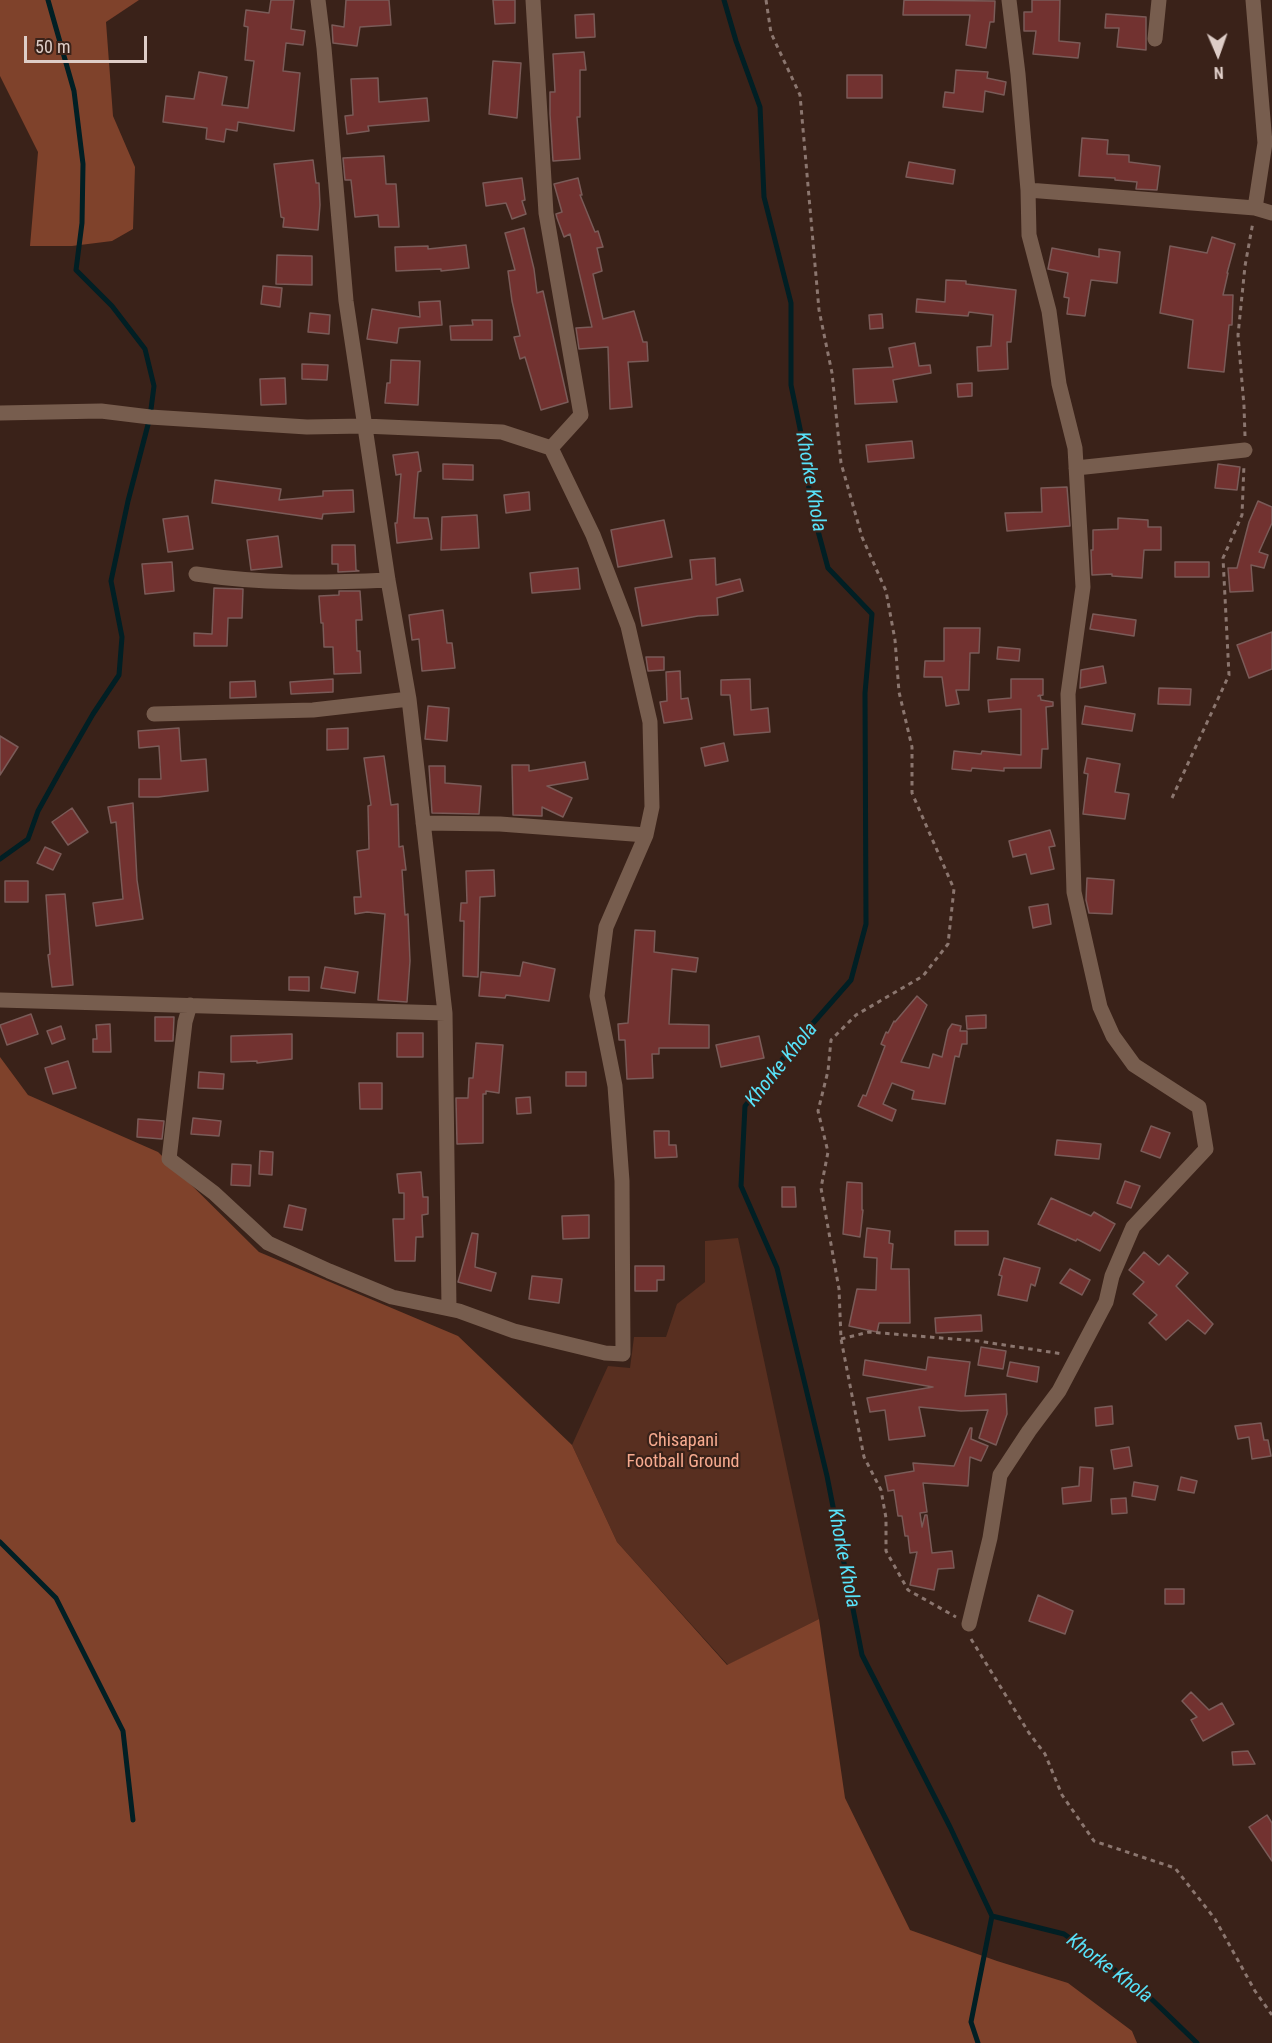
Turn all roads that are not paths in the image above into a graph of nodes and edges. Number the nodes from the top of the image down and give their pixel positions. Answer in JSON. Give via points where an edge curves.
{"nodes":[{"id":1,"x":318,"y":0,"type":"edge"},
{"id":2,"x":533,"y":0,"type":"edge"},
{"id":3,"x":1009,"y":0,"type":"edge"},
{"id":4,"x":1159,"y":0,"type":"edge"},
{"id":5,"x":1253,"y":0,"type":"edge"},
{"id":6,"x":1155,"y":39,"type":"dead end"},
{"id":7,"x":1028,"y":190,"type":"junction"},
{"id":8,"x":1255,"y":208,"type":"junction"},
{"id":9,"x":1272,"y":213,"type":"edge"},
{"id":10,"x":0,"y":413,"type":"edge"},
{"id":11,"x":364,"y":426,"type":"junction"},
{"id":12,"x":551,"y":448,"type":"junction"},
{"id":13,"x":1245,"y":450,"type":"road end"},
{"id":14,"x":1076,"y":468,"type":"junction"},
{"id":15,"x":196,"y":574,"type":"dead end"},
{"id":16,"x":388,"y":580,"type":"junction"},
{"id":17,"x":409,"y":699,"type":"junction"},
{"id":18,"x":154,"y":714,"type":"dead end"},
{"id":19,"x":423,"y":823,"type":"junction"},
{"id":20,"x":646,"y":835,"type":"junction"},
{"id":21,"x":0,"y":999,"type":"edge"},
{"id":22,"x":190,"y":1005,"type":"junction"},
{"id":23,"x":445,"y":1012,"type":"junction"},
{"id":24,"x":449,"y":1308,"type":"junction"},
{"id":25,"x":969,"y":1624,"type":"dead end"}],
"edges":[{"from":1,"to":11,"type":"street","via":[[346,301]]},
{"from":2,"to":12,"type":"street","via":[[546,213],[581,415]]},
{"from":3,"to":7,"type":"street"},
{"from":4,"to":6,"type":"street"},
{"from":5,"to":8,"type":"street","via":[[1265,143]]},
{"from":7,"to":8,"type":"street"},
{"from":7,"to":14,"type":"street","via":[[1029,235],[1049,311]]},
{"from":8,"to":9,"type":"street"},
{"from":10,"to":11,"type":"street","via":[[101,411],[296,426]]},
{"from":11,"to":12,"type":"street","via":[[502,432]]},
{"from":11,"to":16,"type":"street"},
{"from":12,"to":20,"type":"street","via":[[593,535],[628,626],[650,722],[652,807]]},
{"from":13,"to":14,"type":"street"},
{"from":14,"to":25,"type":"street","via":[[1083,587],[1068,694],[1074,892],[1100,1007],[1113,1036],[1134,1065],[1200,1107],[1206,1149],[1134,1227],[1112,1276],[1106,1302],[1059,1391],[1000,1475],[990,1538]]},
{"from":15,"to":16,"type":"street","via":[[242,581],[304,583]]},
{"from":16,"to":17,"type":"street"},
{"from":17,"to":18,"type":"street","via":[[313,710]]},
{"from":17,"to":19,"type":"street"},
{"from":19,"to":20,"type":"street","via":[[500,824]]},
{"from":19,"to":23,"type":"street"},
{"from":20,"to":24,"type":"street","via":[[606,927],[597,996],[615,1086],[622,1181],[623,1354],[514,1331]]},
{"from":21,"to":22,"type":"street"},
{"from":22,"to":23,"type":"street"},
{"from":22,"to":24,"type":"street","via":[[169,1159],[214,1193],[268,1243],[392,1297]]},
{"from":23,"to":24,"type":"street"}]}
